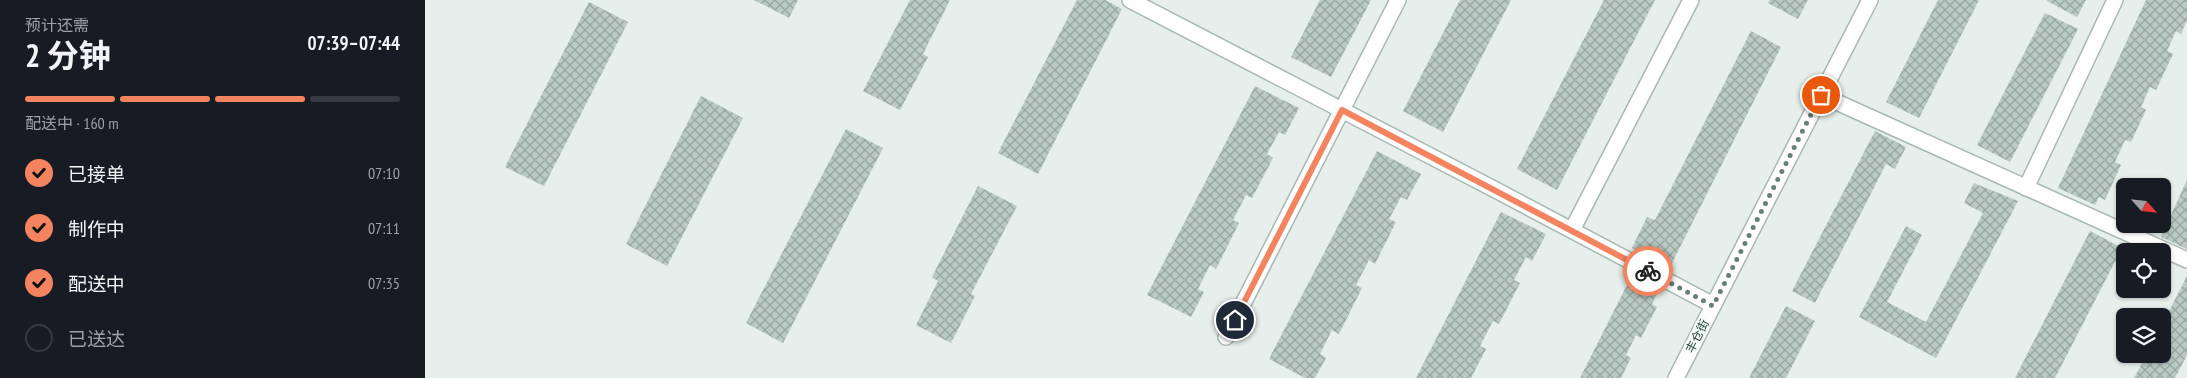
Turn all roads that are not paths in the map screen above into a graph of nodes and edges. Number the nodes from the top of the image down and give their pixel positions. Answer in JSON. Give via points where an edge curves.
{"nodes":[{"id":1,"x":1130,"y":0,"type":"edge"},
{"id":2,"x":1398,"y":0,"type":"edge"},
{"id":3,"x":1691,"y":0,"type":"edge"},
{"id":4,"x":1870,"y":0,"type":"edge"},
{"id":5,"x":2115,"y":0,"type":"edge"},
{"id":6,"x":1821,"y":95,"type":"junction"},
{"id":7,"x":1342,"y":110,"type":"junction"},
{"id":8,"x":2026,"y":188,"type":"junction"},
{"id":9,"x":1572,"y":230,"type":"junction"},
{"id":10,"x":2187,"y":260,"type":"edge"},
{"id":11,"x":1713,"y":306,"type":"junction"},
{"id":12,"x":1226,"y":337,"type":"dead end"},
{"id":13,"x":1675,"y":378,"type":"edge"}],
"edges":[{"from":1,"to":7,"type":"street"},
{"from":2,"to":7,"type":"street"},
{"from":3,"to":9,"type":"street"},
{"from":4,"to":6,"type":"street","name":"丰仓街"},
{"from":5,"to":8,"type":"street"},
{"from":6,"to":8,"type":"street"},
{"from":6,"to":11,"type":"street","name":"丰仓街"},
{"from":7,"to":9,"type":"street"},
{"from":7,"to":12,"type":"street"},
{"from":8,"to":10,"type":"street"},
{"from":9,"to":11,"type":"street"},
{"from":11,"to":13,"type":"street","name":"丰仓街"}]}
